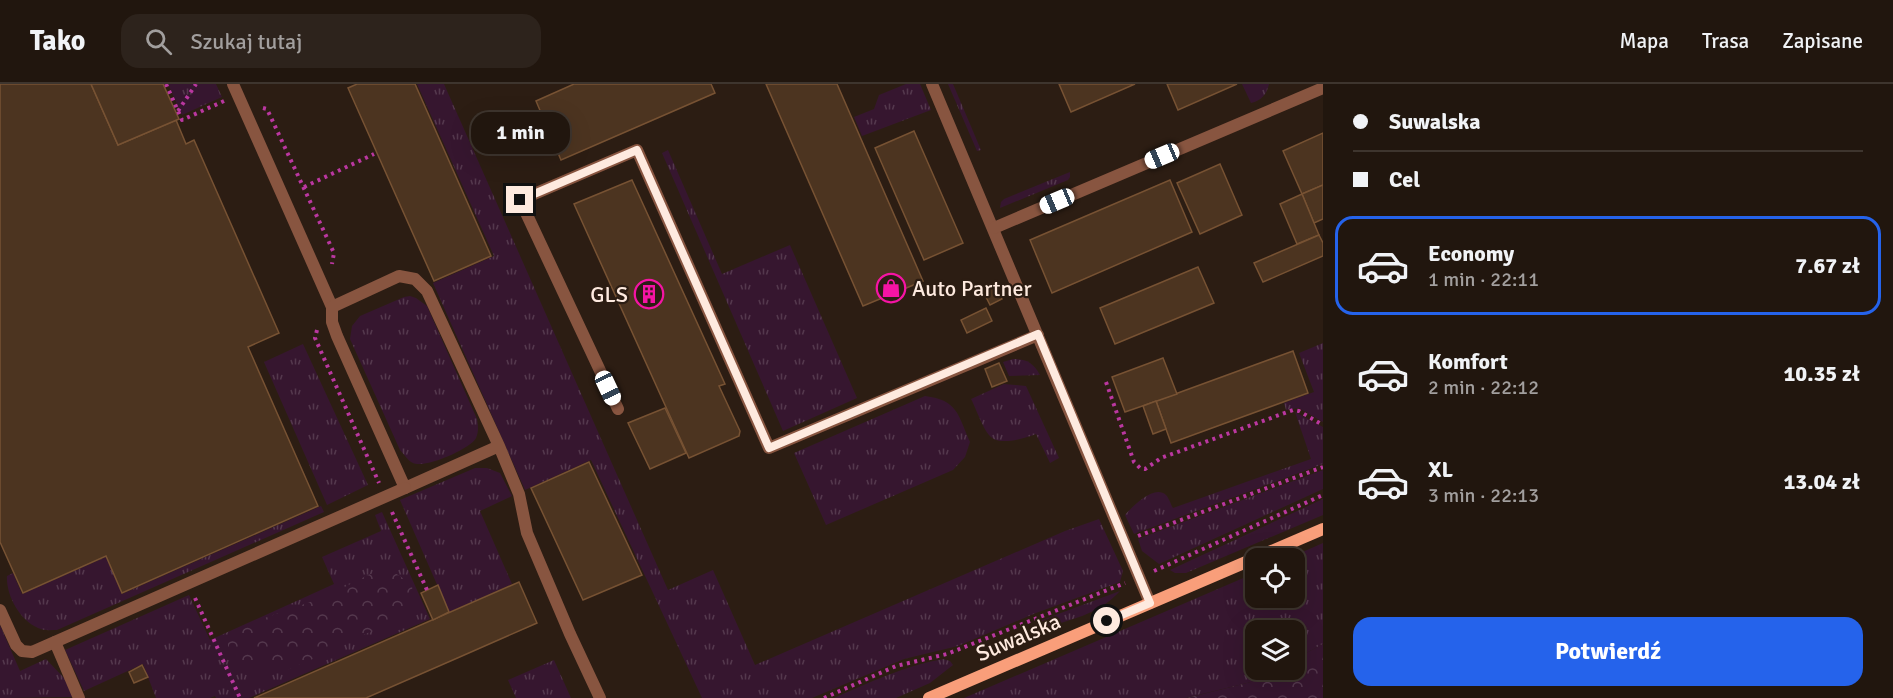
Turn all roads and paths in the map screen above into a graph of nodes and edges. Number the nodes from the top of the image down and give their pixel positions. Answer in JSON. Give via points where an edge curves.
{"nodes":[{"id":1,"x":166,"y":84,"type":"edge"},
{"id":2,"x":196,"y":84,"type":"edge"},
{"id":3,"x":233,"y":84,"type":"edge"},
{"id":4,"x":932,"y":84,"type":"edge"},
{"id":5,"x":1323,"y":88,"type":"edge"},
{"id":6,"x":228,"y":100,"type":"dead end"},
{"id":7,"x":178,"y":111,"type":"junction"},
{"id":8,"x":374,"y":154,"type":"dead end"},
{"id":9,"x":304,"y":187,"type":"dead end"},
{"id":10,"x":994,"y":228,"type":"junction"},
{"id":11,"x":332,"y":307,"type":"junction"},
{"id":12,"x":1038,"y":334,"type":"junction"},
{"id":13,"x":1106,"y":382,"type":"dead end"},
{"id":14,"x":618,"y":409,"type":"dead end"},
{"id":15,"x":1323,"y":425,"type":"edge"},
{"id":16,"x":499,"y":446,"type":"junction"},
{"id":17,"x":1323,"y":467,"type":"edge"},
{"id":18,"x":405,"y":488,"type":"junction"},
{"id":19,"x":1323,"y":495,"type":"edge"},
{"id":20,"x":1323,"y":529,"type":"edge"},
{"id":21,"x":1125,"y":541,"type":"junction"},
{"id":22,"x":1140,"y":578,"type":"junction"},
{"id":23,"x":188,"y":584,"type":"junction"},
{"id":24,"x":1150,"y":603,"type":"junction"},
{"id":25,"x":0,"y":610,"type":"edge"},
{"id":26,"x":55,"y":642,"type":"junction"},
{"id":27,"x":79,"y":698,"type":"edge"},
{"id":28,"x":240,"y":698,"type":"edge"},
{"id":29,"x":600,"y":698,"type":"edge"},
{"id":30,"x":824,"y":698,"type":"edge"},
{"id":31,"x":929,"y":698,"type":"edge"}],
"edges":[{"from":1,"to":7,"type":"path"},
{"from":2,"to":7,"type":"path"},
{"from":3,"to":11,"type":"lane"},
{"from":4,"to":10,"type":"lane"},
{"from":5,"to":10,"type":"lane"},
{"from":6,"to":7,"type":"path","via":[[182,120]]},
{"from":8,"to":9,"type":"path"},
{"from":10,"to":12,"type":"lane"},
{"from":11,"to":16,"type":"lane","via":[[399,276],[422,284]]},
{"from":11,"to":18,"type":"lane","via":[[337,336]]},
{"from":12,"to":14,"type":"lane","via":[[769,448],[637,150],[520,200]]},
{"from":12,"to":21,"type":"lane"},
{"from":13,"to":15,"type":"path","via":[[1134,462],[1145,469],[1161,458],[1293,410]]},
{"from":16,"to":18,"type":"lane"},
{"from":16,"to":29,"type":"lane","via":[[519,494],[527,532]]},
{"from":17,"to":21,"type":"path"},
{"from":18,"to":23,"type":"lane"},
{"from":19,"to":22,"type":"path"},
{"from":20,"to":24,"type":"main road","name":"Suwalska"},
{"from":21,"to":22,"type":"lane"},
{"from":22,"to":24,"type":"lane"},
{"from":22,"to":30,"type":"path","via":[[947,654],[896,666]]},
{"from":23,"to":26,"type":"lane"},
{"from":23,"to":28,"type":"path"},
{"from":24,"to":31,"type":"main road","name":"Suwalska"},
{"from":25,"to":26,"type":"lane","via":[[22,651],[32,652]]},
{"from":26,"to":27,"type":"lane"}]}
